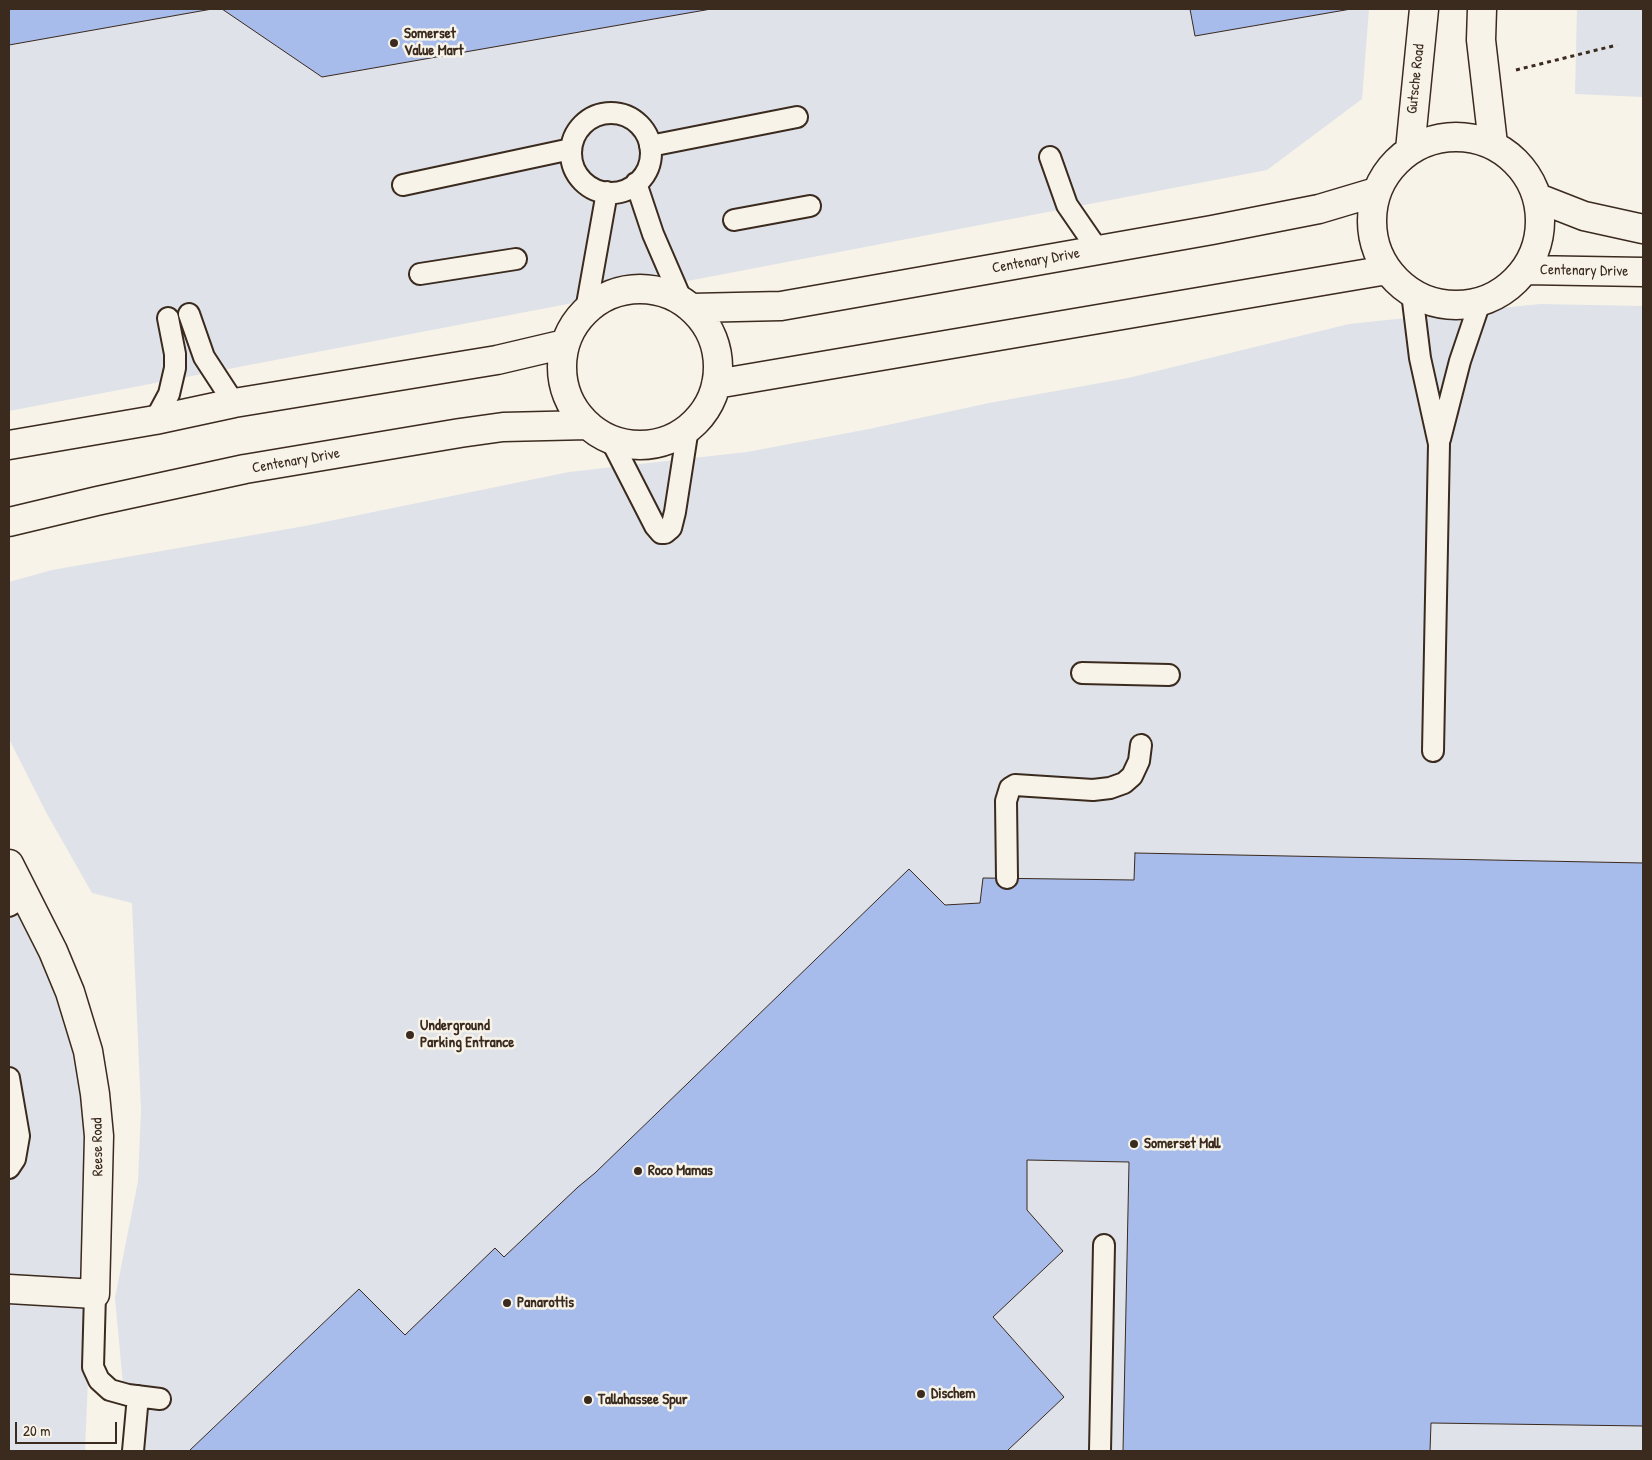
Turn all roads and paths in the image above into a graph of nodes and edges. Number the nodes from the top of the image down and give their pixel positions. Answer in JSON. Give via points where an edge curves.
{"nodes":[{"id":1,"x":1424,"y":9,"type":"edge"},
{"id":2,"x":1482,"y":9,"type":"edge"},
{"id":3,"x":1617,"y":45,"type":"dead end"},
{"id":4,"x":1485,"y":77,"type":"junction"},
{"id":5,"x":797,"y":117,"type":"dead end"},
{"id":6,"x":1493,"y":144,"type":"junction"},
{"id":7,"x":650,"y":146,"type":"junction"},
{"id":8,"x":571,"y":149,"type":"junction"},
{"id":9,"x":1410,"y":150,"type":"junction"},
{"id":10,"x":1050,"y":157,"type":"dead end"},
{"id":11,"x":636,"y":183,"type":"junction"},
{"id":12,"x":403,"y":186,"type":"dead end"},
{"id":13,"x":607,"y":192,"type":"junction"},
{"id":14,"x":1376,"y":192,"type":"junction"},
{"id":15,"x":1538,"y":198,"type":"junction"},
{"id":16,"x":810,"y":206,"type":"dead end"},
{"id":17,"x":734,"y":220,"type":"dead end"},
{"id":18,"x":1643,"y":229,"type":"edge"},
{"id":19,"x":1098,"y":250,"type":"junction"},
{"id":20,"x":516,"y":259,"type":"dead end"},
{"id":21,"x":1386,"y":270,"type":"junction"},
{"id":22,"x":1524,"y":270,"type":"junction"},
{"id":23,"x":1643,"y":272,"type":"edge"},
{"id":24,"x":420,"y":274,"type":"dead end"},
{"id":25,"x":1412,"y":293,"type":"junction"},
{"id":26,"x":1480,"y":302,"type":"junction"},
{"id":27,"x":687,"y":304,"type":"junction"},
{"id":28,"x":586,"y":310,"type":"junction"},
{"id":29,"x":189,"y":314,"type":"dead end"},
{"id":30,"x":168,"y":318,"type":"dead end"},
{"id":31,"x":565,"y":344,"type":"junction"},
{"id":32,"x":716,"y":384,"type":"junction"},
{"id":33,"x":234,"y":403,"type":"junction"},
{"id":34,"x":155,"y":420,"type":"junction"},
{"id":35,"x":588,"y":425,"type":"junction"},
{"id":36,"x":688,"y":428,"type":"junction"},
{"id":37,"x":611,"y":440,"type":"junction"},
{"id":38,"x":1439,"y":444,"type":"junction"},
{"id":39,"x":9,"y":445,"type":"edge"},
{"id":40,"x":9,"y":522,"type":"edge"},
{"id":41,"x":1082,"y":673,"type":"dead end"},
{"id":42,"x":1169,"y":675,"type":"dead end"},
{"id":43,"x":1141,"y":745,"type":"dead end"},
{"id":44,"x":1434,"y":751,"type":"dead end"},
{"id":45,"x":9,"y":864,"type":"edge"},
{"id":46,"x":1007,"y":878,"type":"dead end"},
{"id":47,"x":17,"y":901,"type":"edge"},
{"id":48,"x":9,"y":1078,"type":"edge"},
{"id":49,"x":9,"y":1168,"type":"edge"},
{"id":50,"x":1104,"y":1245,"type":"dead end"},
{"id":51,"x":9,"y":1289,"type":"edge"},
{"id":52,"x":96,"y":1294,"type":"junction"},
{"id":53,"x":138,"y":1396,"type":"junction"},
{"id":54,"x":160,"y":1399,"type":"dead end"},
{"id":55,"x":133,"y":1451,"type":"edge"},
{"id":56,"x":1100,"y":1451,"type":"edge"}],
"edges":[{"from":1,"to":9,"type":"street","name":"Gutsche Road"},
{"from":2,"to":4,"type":"street"},
{"from":3,"to":4,"type":"path"},
{"from":4,"to":6,"type":"street"},
{"from":5,"to":7,"type":"lane"},
{"from":6,"to":9,"type":"street","via":[[1450,136]]},
{"from":6,"to":15,"type":"street","via":[[1521,167]]},
{"from":7,"to":8,"type":"lane","via":[[642,127],[631,118],[606,113],[582,125]]},
{"from":7,"to":11,"type":"lane","via":[[648,167]]},
{"from":8,"to":12,"type":"lane"},
{"from":8,"to":13,"type":"lane","via":[[571,159],[580,178],[587,185]]},
{"from":9,"to":14,"type":"street","via":[[1390,169]]},
{"from":10,"to":19,"type":"lane","via":[[1067,205]]},
{"from":11,"to":13,"type":"lane","via":[[627,189]]},
{"from":11,"to":27,"type":"lane","via":[[653,234]]},
{"from":13,"to":28,"type":"lane"},
{"from":14,"to":19,"type":"street","name":"Centenary Drive","via":[[1297,213]]},
{"from":14,"to":21,"type":"street","via":[[1372,232]]},
{"from":15,"to":18,"type":"street","via":[[1584,216]]},
{"from":15,"to":22,"type":"street","via":[[1539,236],[1534,254]]},
{"from":16,"to":17,"type":"lane"},
{"from":19,"to":27,"type":"street","name":"Centenary Drive","via":[[781,306]]},
{"from":20,"to":24,"type":"lane"},
{"from":21,"to":25,"type":"street"},
{"from":21,"to":32,"type":"street"},
{"from":22,"to":23,"type":"street","name":"Centenary Drive"},
{"from":22,"to":26,"type":"street","via":[[1512,284]]},
{"from":25,"to":26,"type":"street","via":[[1446,305]]},
{"from":25,"to":38,"type":"lane","via":[[1420,358]]},
{"from":26,"to":38,"type":"lane","via":[[1460,361]]},
{"from":27,"to":28,"type":"street","via":[[652,290],[628,290],[605,297]]},
{"from":27,"to":32,"type":"street","via":[[700,317],[712,337],[718,360]]},
{"from":28,"to":31,"type":"street","via":[[573,326]]},
{"from":29,"to":33,"type":"lane","via":[[204,357]]},
{"from":30,"to":34,"type":"lane","via":[[175,368],[169,394]]},
{"from":31,"to":33,"type":"street","via":[[497,360]]},
{"from":31,"to":35,"type":"street","via":[[562,366],[565,388],[573,408]]},
{"from":32,"to":36,"type":"street","via":[[706,408]]},
{"from":33,"to":34,"type":"street"},
{"from":34,"to":39,"type":"street"},
{"from":35,"to":37,"type":"street"},
{"from":35,"to":40,"type":"street","name":"Centenary Drive","via":[[502,427],[440,436],[245,470]]},
{"from":36,"to":37,"type":"street","via":[[651,444],[624,444]]},
{"from":36,"to":37,"type":"lane","via":[[676,512],[671,528],[665,533],[655,526]]},
{"from":38,"to":44,"type":"lane"},
{"from":41,"to":42,"type":"lane"},
{"from":43,"to":46,"type":"lane","via":[[1139,761],[1132,776],[1110,788],[1093,790],[1015,785],[1010,788],[1006,801]]},
{"from":45,"to":47,"type":"street","name":"Reese Road"},
{"from":47,"to":52,"type":"street","name":"Reese Road","via":[[53,951],[70,992],[91,1068],[99,1136]]},
{"from":48,"to":49,"type":"lane","via":[[19,1136],[15,1159]]},
{"from":50,"to":56,"type":"lane"},
{"from":51,"to":52,"type":"street"},
{"from":52,"to":53,"type":"lane","name":"Reese Road","via":[[93,1368],[99,1380],[110,1390]]},
{"from":53,"to":54,"type":"lane","name":"Reese Road"},
{"from":53,"to":55,"type":"lane"}]}
